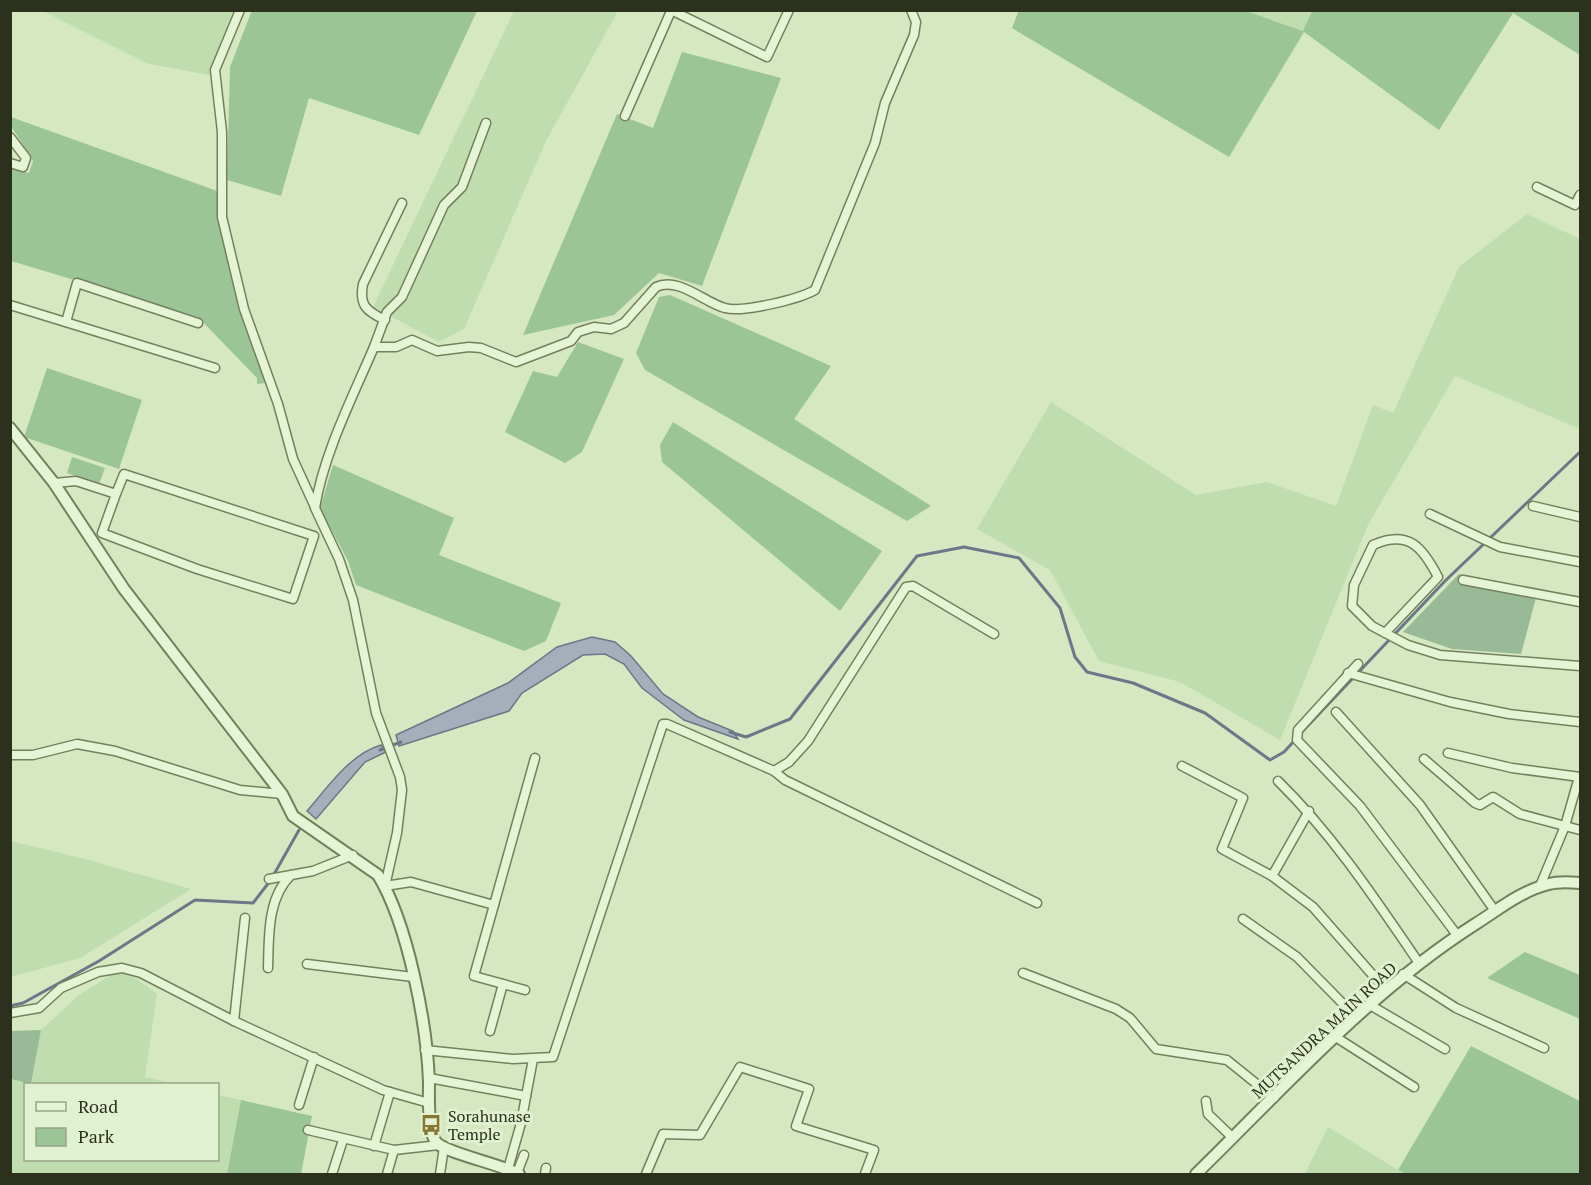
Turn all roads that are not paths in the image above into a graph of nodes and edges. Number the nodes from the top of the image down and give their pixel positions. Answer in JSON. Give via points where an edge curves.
{"nodes":[{"id":1,"x":240,"y":10,"type":"edge"},
{"id":2,"x":778,"y":10,"type":"edge"},
{"id":3,"x":910,"y":10,"type":"edge"},
{"id":4,"x":671,"y":11,"type":"edge"},
{"id":5,"x":788,"y":13,"type":"edge"},
{"id":6,"x":625,"y":116,"type":"dead end"},
{"id":7,"x":486,"y":123,"type":"dead end"},
{"id":8,"x":10,"y":137,"type":"edge"},
{"id":9,"x":10,"y":163,"type":"edge"},
{"id":10,"x":1537,"y":187,"type":"dead end"},
{"id":11,"x":1581,"y":195,"type":"edge"},
{"id":12,"x":402,"y":203,"type":"dead end"},
{"id":13,"x":10,"y":305,"type":"edge"},
{"id":14,"x":385,"y":320,"type":"junction"},
{"id":15,"x":66,"y":322,"type":"junction"},
{"id":16,"x":198,"y":323,"type":"dead end"},
{"id":17,"x":374,"y":347,"type":"junction"},
{"id":18,"x":215,"y":368,"type":"dead end"},
{"id":19,"x":10,"y":428,"type":"edge"},
{"id":20,"x":54,"y":483,"type":"junction"},
{"id":21,"x":116,"y":494,"type":"junction"},
{"id":22,"x":1533,"y":506,"type":"dead end"},
{"id":23,"x":315,"y":508,"type":"junction"},
{"id":24,"x":1430,"y":514,"type":"dead end"},
{"id":25,"x":1581,"y":517,"type":"edge"},
{"id":26,"x":1581,"y":562,"type":"edge"},
{"id":27,"x":1463,"y":580,"type":"dead end"},
{"id":28,"x":1581,"y":602,"type":"edge"},
{"id":29,"x":1386,"y":633,"type":"junction"},
{"id":30,"x":994,"y":634,"type":"dead end"},
{"id":31,"x":1358,"y":664,"type":"dead end"},
{"id":32,"x":1581,"y":666,"type":"edge"},
{"id":33,"x":1348,"y":673,"type":"junction"},
{"id":34,"x":1336,"y":712,"type":"dead end"},
{"id":35,"x":1581,"y":722,"type":"edge"},
{"id":36,"x":1448,"y":753,"type":"dead end"},
{"id":37,"x":10,"y":755,"type":"edge"},
{"id":38,"x":535,"y":758,"type":"dead end"},
{"id":39,"x":1424,"y":759,"type":"dead end"},
{"id":40,"x":1182,"y":766,"type":"dead end"},
{"id":41,"x":774,"y":771,"type":"junction"},
{"id":42,"x":1580,"y":777,"type":"edge"},
{"id":43,"x":1278,"y":781,"type":"dead end"},
{"id":44,"x":282,"y":794,"type":"junction"},
{"id":45,"x":1309,"y":811,"type":"junction"},
{"id":46,"x":1565,"y":826,"type":"junction"},
{"id":47,"x":1581,"y":830,"type":"edge"},
{"id":48,"x":353,"y":855,"type":"junction"},
{"id":49,"x":291,"y":875,"type":"junction"},
{"id":50,"x":1272,"y":876,"type":"junction"},
{"id":51,"x":273,"y":878,"type":"dead end"},
{"id":52,"x":1581,"y":883,"type":"edge"},
{"id":53,"x":385,"y":886,"type":"junction"},
{"id":54,"x":1540,"y":886,"type":"junction"},
{"id":55,"x":1037,"y":903,"type":"dead end"},
{"id":56,"x":494,"y":905,"type":"junction"},
{"id":57,"x":1495,"y":911,"type":"junction"},
{"id":58,"x":245,"y":918,"type":"dead end"},
{"id":59,"x":1243,"y":919,"type":"dead end"},
{"id":60,"x":1457,"y":935,"type":"junction"},
{"id":61,"x":1419,"y":963,"type":"junction"},
{"id":62,"x":307,"y":964,"type":"dead end"},
{"id":63,"x":268,"y":968,"type":"dead end"},
{"id":64,"x":1023,"y":974,"type":"dead end"},
{"id":65,"x":1403,"y":974,"type":"junction"},
{"id":66,"x":413,"y":977,"type":"junction"},
{"id":67,"x":503,"y":984,"type":"junction"},
{"id":68,"x":1385,"y":989,"type":"junction"},
{"id":69,"x":525,"y":990,"type":"dead end"},
{"id":70,"x":1370,"y":1005,"type":"junction"},
{"id":71,"x":10,"y":1013,"type":"edge"},
{"id":72,"x":1355,"y":1016,"type":"junction"},
{"id":73,"x":234,"y":1022,"type":"junction"},
{"id":74,"x":490,"y":1031,"type":"dead end"},
{"id":75,"x":1334,"y":1036,"type":"junction"},
{"id":76,"x":1544,"y":1048,"type":"dead end"},
{"id":77,"x":1445,"y":1049,"type":"dead end"},
{"id":78,"x":425,"y":1050,"type":"junction"},
{"id":79,"x":314,"y":1057,"type":"junction"},
{"id":80,"x":533,"y":1059,"type":"junction"},
{"id":81,"x":429,"y":1078,"type":"junction"},
{"id":82,"x":1414,"y":1087,"type":"dead end"},
{"id":83,"x":390,"y":1092,"type":"junction"},
{"id":84,"x":526,"y":1096,"type":"junction"},
{"id":85,"x":1274,"y":1098,"type":"junction"},
{"id":86,"x":1206,"y":1101,"type":"dead end"},
{"id":87,"x":429,"y":1102,"type":"junction"},
{"id":88,"x":299,"y":1105,"type":"dead end"},
{"id":89,"x":308,"y":1130,"type":"dead end"},
{"id":90,"x":1233,"y":1138,"type":"junction"},
{"id":91,"x":343,"y":1140,"type":"junction"},
{"id":92,"x":374,"y":1146,"type":"junction"},
{"id":93,"x":441,"y":1146,"type":"junction"},
{"id":94,"x":394,"y":1150,"type":"junction"},
{"id":95,"x":524,"y":1155,"type":"dead end"},
{"id":96,"x":515,"y":1172,"type":"edge"},
{"id":97,"x":332,"y":1174,"type":"edge"},
{"id":98,"x":387,"y":1174,"type":"edge"},
{"id":99,"x":440,"y":1174,"type":"edge"},
{"id":100,"x":646,"y":1174,"type":"edge"},
{"id":101,"x":865,"y":1174,"type":"edge"},
{"id":102,"x":1196,"y":1174,"type":"edge"}],
"edges":[{"from":1,"to":23,"type":"street","via":[[215,70],[222,132],[222,217],[244,309],[293,459]]},
{"from":2,"to":5,"type":"street"},
{"from":3,"to":17,"type":"street","via":[[916,22],[914,35],[815,290],[805,296],[740,310],[663,284],[624,323],[610,329],[594,327],[578,332],[571,341],[516,362],[481,348],[438,351],[412,340],[396,348]]},
{"from":4,"to":5,"type":"street","via":[[766,57]]},
{"from":4,"to":6,"type":"street"},
{"from":7,"to":14,"type":"street","via":[[462,187],[444,205],[402,297],[387,312]]},
{"from":8,"to":9,"type":"street","via":[[26,158],[23,167]]},
{"from":10,"to":11,"type":"street","via":[[1575,205]]},
{"from":12,"to":14,"type":"street","via":[[361,295],[368,312]]},
{"from":13,"to":15,"type":"street"},
{"from":14,"to":17,"type":"street"},
{"from":15,"to":16,"type":"street","via":[[77,283]]},
{"from":15,"to":18,"type":"street"},
{"from":17,"to":23,"type":"street","via":[[333,448]]},
{"from":19,"to":20,"type":"street"},
{"from":20,"to":21,"type":"street","via":[[76,481]]},
{"from":20,"to":44,"type":"street","via":[[124,589]]},
{"from":21,"to":21,"type":"street","via":[[102,533],[293,599],[314,536],[124,474]]},
{"from":22,"to":25,"type":"street"},
{"from":23,"to":53,"type":"street","via":[[353,600],[376,713],[400,777],[397,833]]},
{"from":24,"to":26,"type":"street","via":[[1500,547]]},
{"from":27,"to":28,"type":"street"},
{"from":29,"to":29,"type":"street","via":[[1372,626],[1352,606],[1354,585],[1373,545],[1387,539],[1407,540],[1425,552],[1438,578]]},
{"from":29,"to":32,"type":"street","via":[[1440,655]]},
{"from":30,"to":41,"type":"street","via":[[913,586],[906,587],[808,741],[789,762]]},
{"from":31,"to":33,"type":"street"},
{"from":33,"to":35,"type":"street","via":[[1460,704]]},
{"from":33,"to":60,"type":"street","via":[[1298,730],[1297,740],[1360,806]]},
{"from":34,"to":57,"type":"street","via":[[1420,805]]},
{"from":36,"to":42,"type":"street","via":[[1512,768]]},
{"from":37,"to":44,"type":"street","via":[[33,755],[77,744],[115,751],[240,790]]},
{"from":38,"to":56,"type":"street"},
{"from":39,"to":46,"type":"street","via":[[1475,803],[1480,805],[1493,797],[1520,814]]},
{"from":40,"to":50,"type":"street","via":[[1243,798],[1222,849]]},
{"from":41,"to":55,"type":"street","via":[[785,780]]},
{"from":41,"to":80,"type":"street","via":[[663,724],[553,1057]]},
{"from":42,"to":46,"type":"street"},
{"from":43,"to":45,"type":"street"},
{"from":44,"to":48,"type":"street","via":[[293,816]]},
{"from":45,"to":50,"type":"street"},
{"from":45,"to":61,"type":"street"},
{"from":46,"to":47,"type":"street"},
{"from":46,"to":54,"type":"street"},
{"from":48,"to":49,"type":"street"},
{"from":48,"to":53,"type":"street","via":[[378,875]]},
{"from":49,"to":51,"type":"street"},
{"from":49,"to":63,"type":"street","via":[[284,881],[273,909]]},
{"from":50,"to":68,"type":"street","via":[[1330,923]]},
{"from":52,"to":54,"type":"street","name":"MUTSANDRA MAIN ROAD"},
{"from":53,"to":56,"type":"street","via":[[411,882]]},
{"from":53,"to":66,"type":"street"},
{"from":54,"to":57,"type":"street","name":"MUTSANDRA MAIN ROAD"},
{"from":56,"to":67,"type":"street","via":[[474,976]]},
{"from":57,"to":60,"type":"street","name":"MUTSANDRA MAIN ROAD"},
{"from":58,"to":73,"type":"street"},
{"from":59,"to":72,"type":"street","via":[[1297,957]]},
{"from":60,"to":61,"type":"street","name":"MUTSANDRA MAIN ROAD"},
{"from":61,"to":65,"type":"street","name":"MUTSANDRA MAIN ROAD"},
{"from":62,"to":66,"type":"street"},
{"from":64,"to":85,"type":"street","via":[[1116,1009],[1130,1018],[1156,1049],[1227,1060]]},
{"from":65,"to":68,"type":"street","name":"MUTSANDRA MAIN ROAD"},
{"from":65,"to":76,"type":"street","via":[[1456,1008]]},
{"from":66,"to":78,"type":"street"},
{"from":67,"to":69,"type":"street"},
{"from":67,"to":74,"type":"street"},
{"from":68,"to":70,"type":"street","name":"MUTSANDRA MAIN ROAD"},
{"from":70,"to":72,"type":"street","name":"MUTSANDRA MAIN ROAD"},
{"from":70,"to":77,"type":"street"},
{"from":71,"to":73,"type":"street","via":[[39,1008],[61,988],[98,972],[122,968],[141,973]]},
{"from":72,"to":75,"type":"street","name":"MUTSANDRA MAIN ROAD"},
{"from":73,"to":79,"type":"street"},
{"from":75,"to":82,"type":"street"},
{"from":75,"to":85,"type":"street","name":"MUTSANDRA MAIN ROAD"},
{"from":78,"to":80,"type":"street"},
{"from":78,"to":81,"type":"street"},
{"from":79,"to":83,"type":"street"},
{"from":79,"to":88,"type":"street"},
{"from":80,"to":84,"type":"street"},
{"from":81,"to":84,"type":"street"},
{"from":81,"to":87,"type":"street"},
{"from":83,"to":87,"type":"street"},
{"from":83,"to":92,"type":"street"},
{"from":84,"to":96,"type":"street"},
{"from":85,"to":90,"type":"street","name":"MUTSANDRA MAIN ROAD"},
{"from":86,"to":90,"type":"street","via":[[1208,1114]]},
{"from":87,"to":93,"type":"street","via":[[431,1125]]},
{"from":89,"to":91,"type":"street"},
{"from":90,"to":102,"type":"street","name":"MUTSANDRA MAIN ROAD"},
{"from":91,"to":92,"type":"street"},
{"from":91,"to":97,"type":"street"},
{"from":92,"to":94,"type":"street"},
{"from":93,"to":94,"type":"street"},
{"from":93,"to":96,"type":"street"},
{"from":93,"to":99,"type":"street"},
{"from":94,"to":98,"type":"street"},
{"from":95,"to":96,"type":"street"},
{"from":100,"to":101,"type":"street","via":[[663,1134],[700,1135],[740,1067],[809,1089],[796,1126],[874,1150]]}]}
